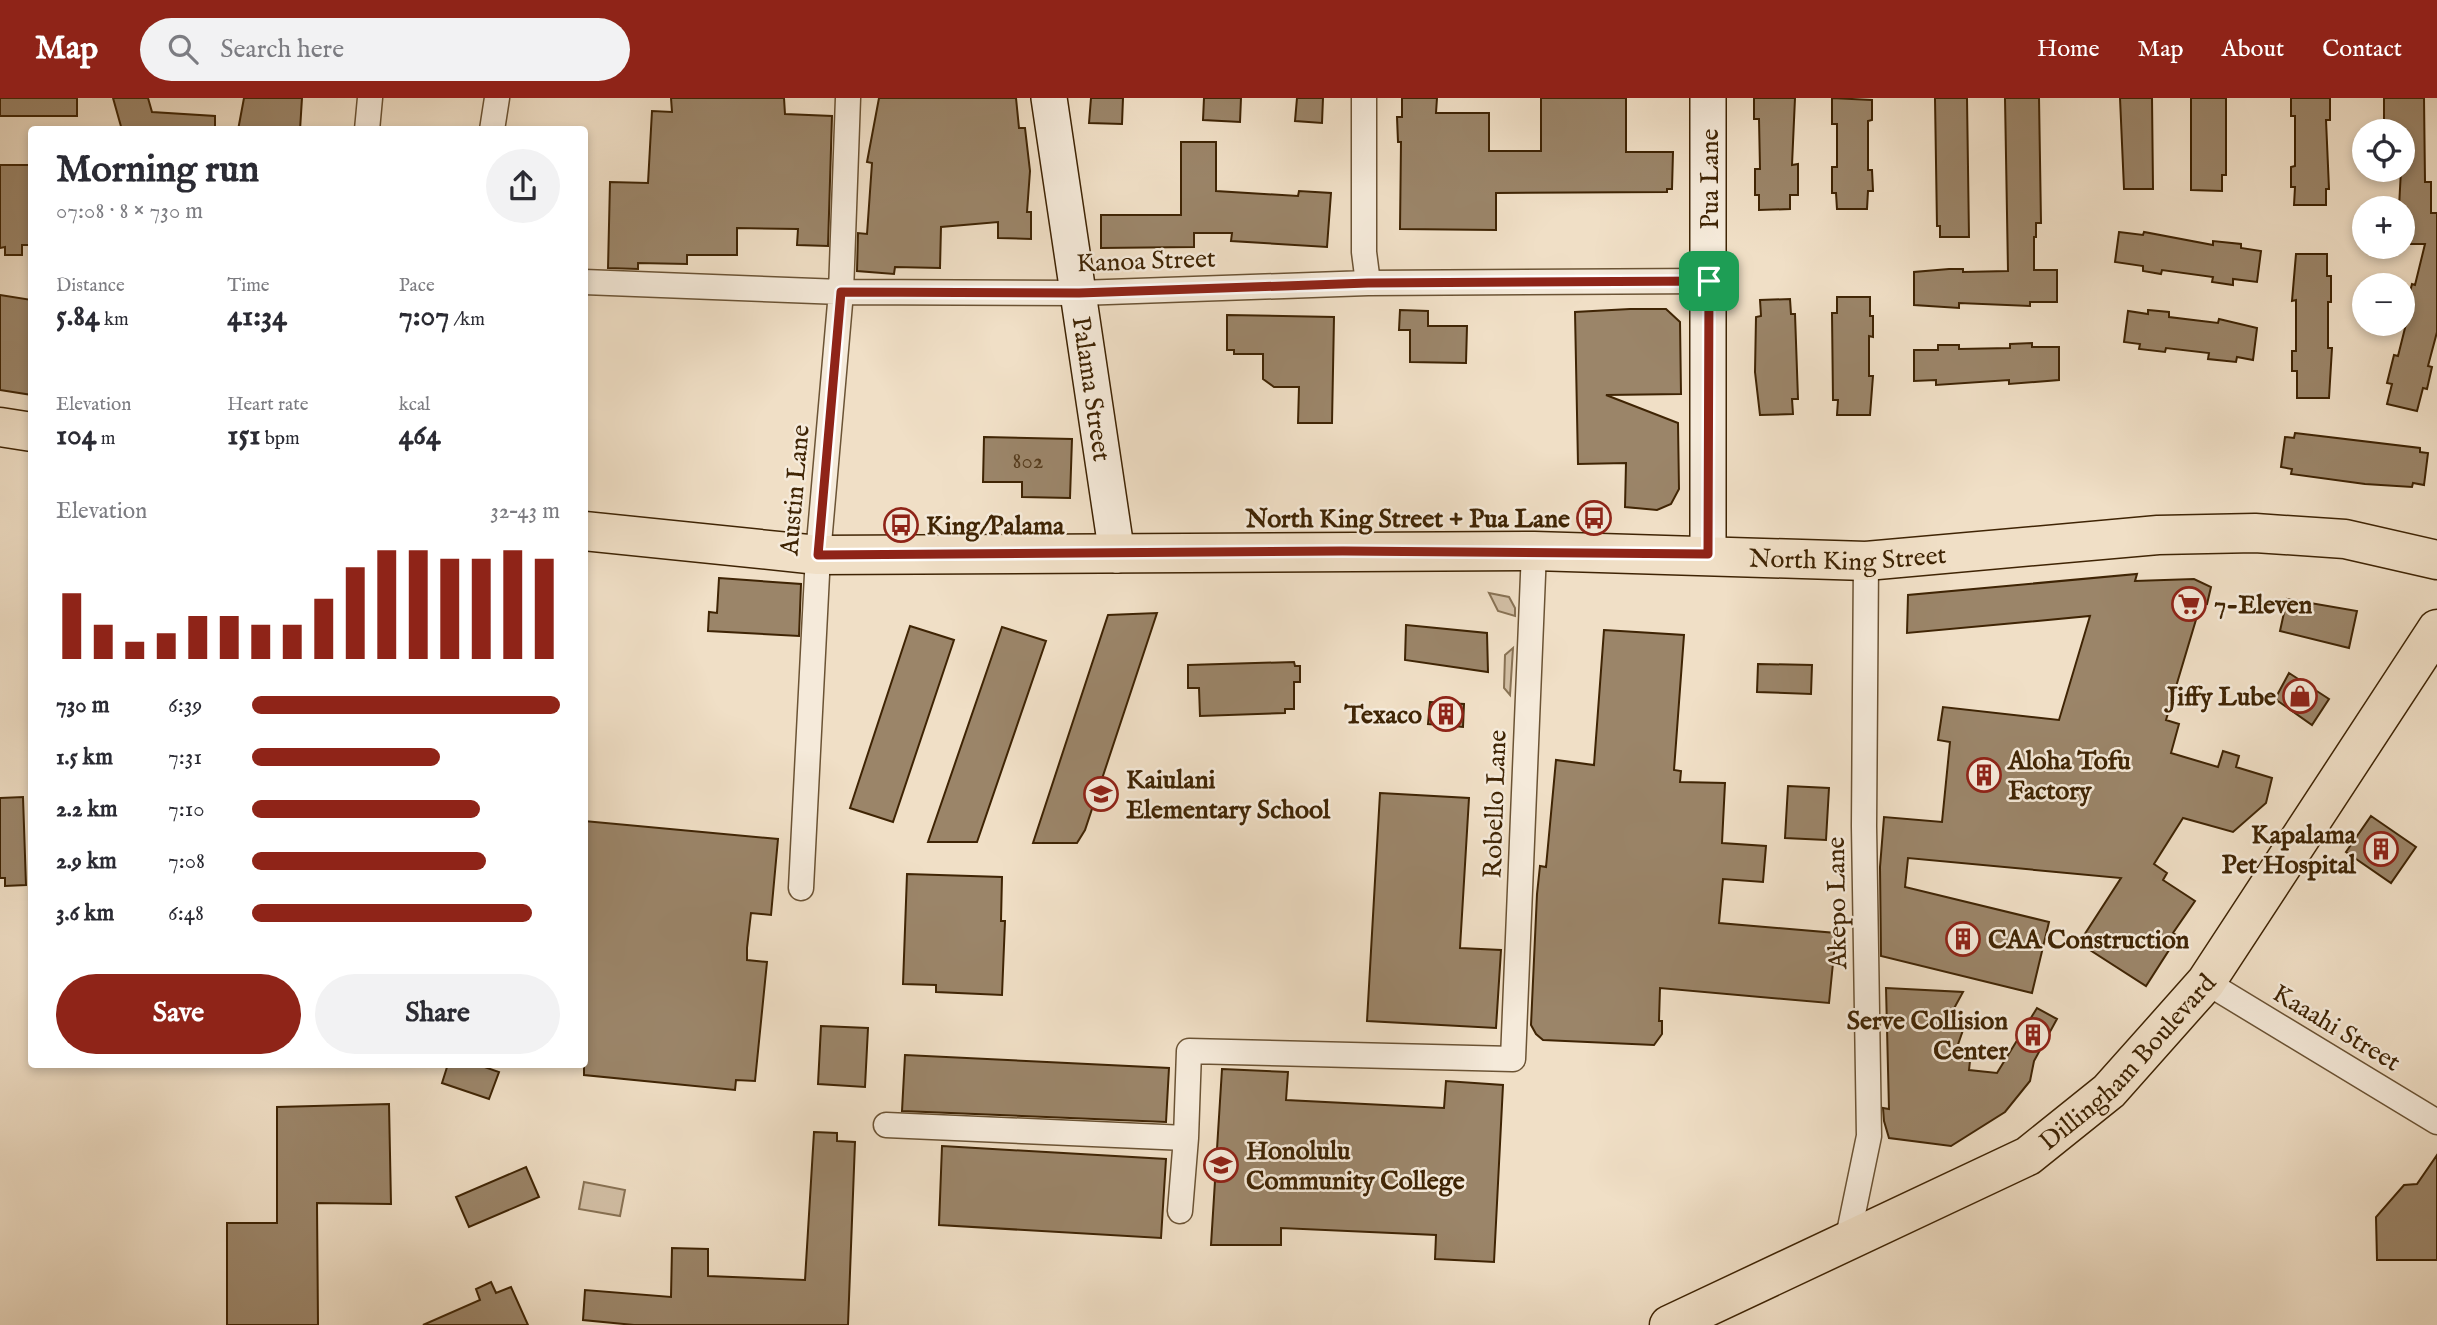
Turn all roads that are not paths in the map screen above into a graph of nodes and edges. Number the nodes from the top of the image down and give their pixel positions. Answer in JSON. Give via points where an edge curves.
{"nodes":[{"id":1,"x":370,"y":98,"type":"edge"},
{"id":2,"x":497,"y":98,"type":"edge"},
{"id":3,"x":848,"y":98,"type":"edge"},
{"id":4,"x":1049,"y":98,"type":"edge"},
{"id":5,"x":1364,"y":98,"type":"edge"},
{"id":6,"x":1708,"y":98,"type":"edge"},
{"id":7,"x":367,"y":126,"type":"edge"},
{"id":8,"x":493,"y":126,"type":"edge"},
{"id":9,"x":1709,"y":281,"type":"junction"},
{"id":10,"x":588,"y":282,"type":"edge"},
{"id":11,"x":1368,"y":283,"type":"junction"},
{"id":12,"x":841,"y":292,"type":"junction"},
{"id":13,"x":1079,"y":293,"type":"junction"},
{"id":14,"x":0,"y":427,"type":"edge"},
{"id":15,"x":28,"y":431,"type":"edge"},
{"id":16,"x":588,"y":531,"type":"edge"},
{"id":17,"x":1534,"y":551,"type":"junction"},
{"id":18,"x":1708,"y":554,"type":"junction"},
{"id":19,"x":818,"y":555,"type":"junction"},
{"id":20,"x":1116,"y":555,"type":"junction"},
{"id":21,"x":2437,"y":560,"type":"edge"},
{"id":22,"x":1866,"y":561,"type":"junction"},
{"id":23,"x":2437,"y":629,"type":"edge"},
{"id":24,"x":801,"y":888,"type":"dead end"},
{"id":25,"x":2206,"y":982,"type":"junction"},
{"id":26,"x":2434,"y":1114,"type":"edge"},
{"id":27,"x":886,"y":1125,"type":"dead end"},
{"id":28,"x":1186,"y":1138,"type":"junction"},
{"id":29,"x":1180,"y":1210,"type":"dead end"},
{"id":30,"x":1847,"y":1242,"type":"junction"},
{"id":31,"x":1669,"y":1325,"type":"edge"}],
"edges":[{"from":1,"to":7,"type":"street"},
{"from":2,"to":8,"type":"street"},
{"from":3,"to":12,"type":"street","name":"Austin Lane"},
{"from":4,"to":13,"type":"street","name":"Palama Street"},
{"from":5,"to":11,"type":"street"},
{"from":6,"to":9,"type":"street","name":"Pua Lane"},
{"from":9,"to":11,"type":"street","name":"Kanoa Street"},
{"from":9,"to":18,"type":"street","name":"Pua Lane"},
{"from":10,"to":12,"type":"street","name":"Kanoa Street"},
{"from":11,"to":13,"type":"street","name":"Kanoa Street"},
{"from":12,"to":13,"type":"street","name":"Kanoa Street"},
{"from":12,"to":19,"type":"street","name":"Austin Lane"},
{"from":13,"to":20,"type":"street","name":"Palama Street"},
{"from":14,"to":15,"type":"main road"},
{"from":16,"to":19,"type":"main road","name":"North King Street"},
{"from":17,"to":18,"type":"main road","name":"North King Street"},
{"from":17,"to":20,"type":"main road","name":"North King Street"},
{"from":17,"to":28,"type":"street","name":"Robello Lane","via":[[1513,1059],[1189,1051]]},
{"from":18,"to":22,"type":"main road","name":"North King Street"},
{"from":19,"to":20,"type":"main road","name":"North King Street"},
{"from":19,"to":24,"type":"street","name":"Austin Lane"},
{"from":21,"to":22,"type":"main road","name":"North King Street","via":[[2345,539],[2255,533],[2158,535]]},
{"from":22,"to":30,"type":"street","name":"Akepo Lane","via":[[1869,1136]]},
{"from":23,"to":25,"type":"main road","name":"Dillingham Boulevard"},
{"from":25,"to":26,"type":"street","name":"Kaaahi Street"},
{"from":25,"to":30,"type":"main road","name":"Dillingham Boulevard","via":[[2109,1091],[2028,1156]]},
{"from":27,"to":28,"type":"street"},
{"from":28,"to":29,"type":"street"},
{"from":30,"to":31,"type":"main road","name":"Dillingham Boulevard"}]}
